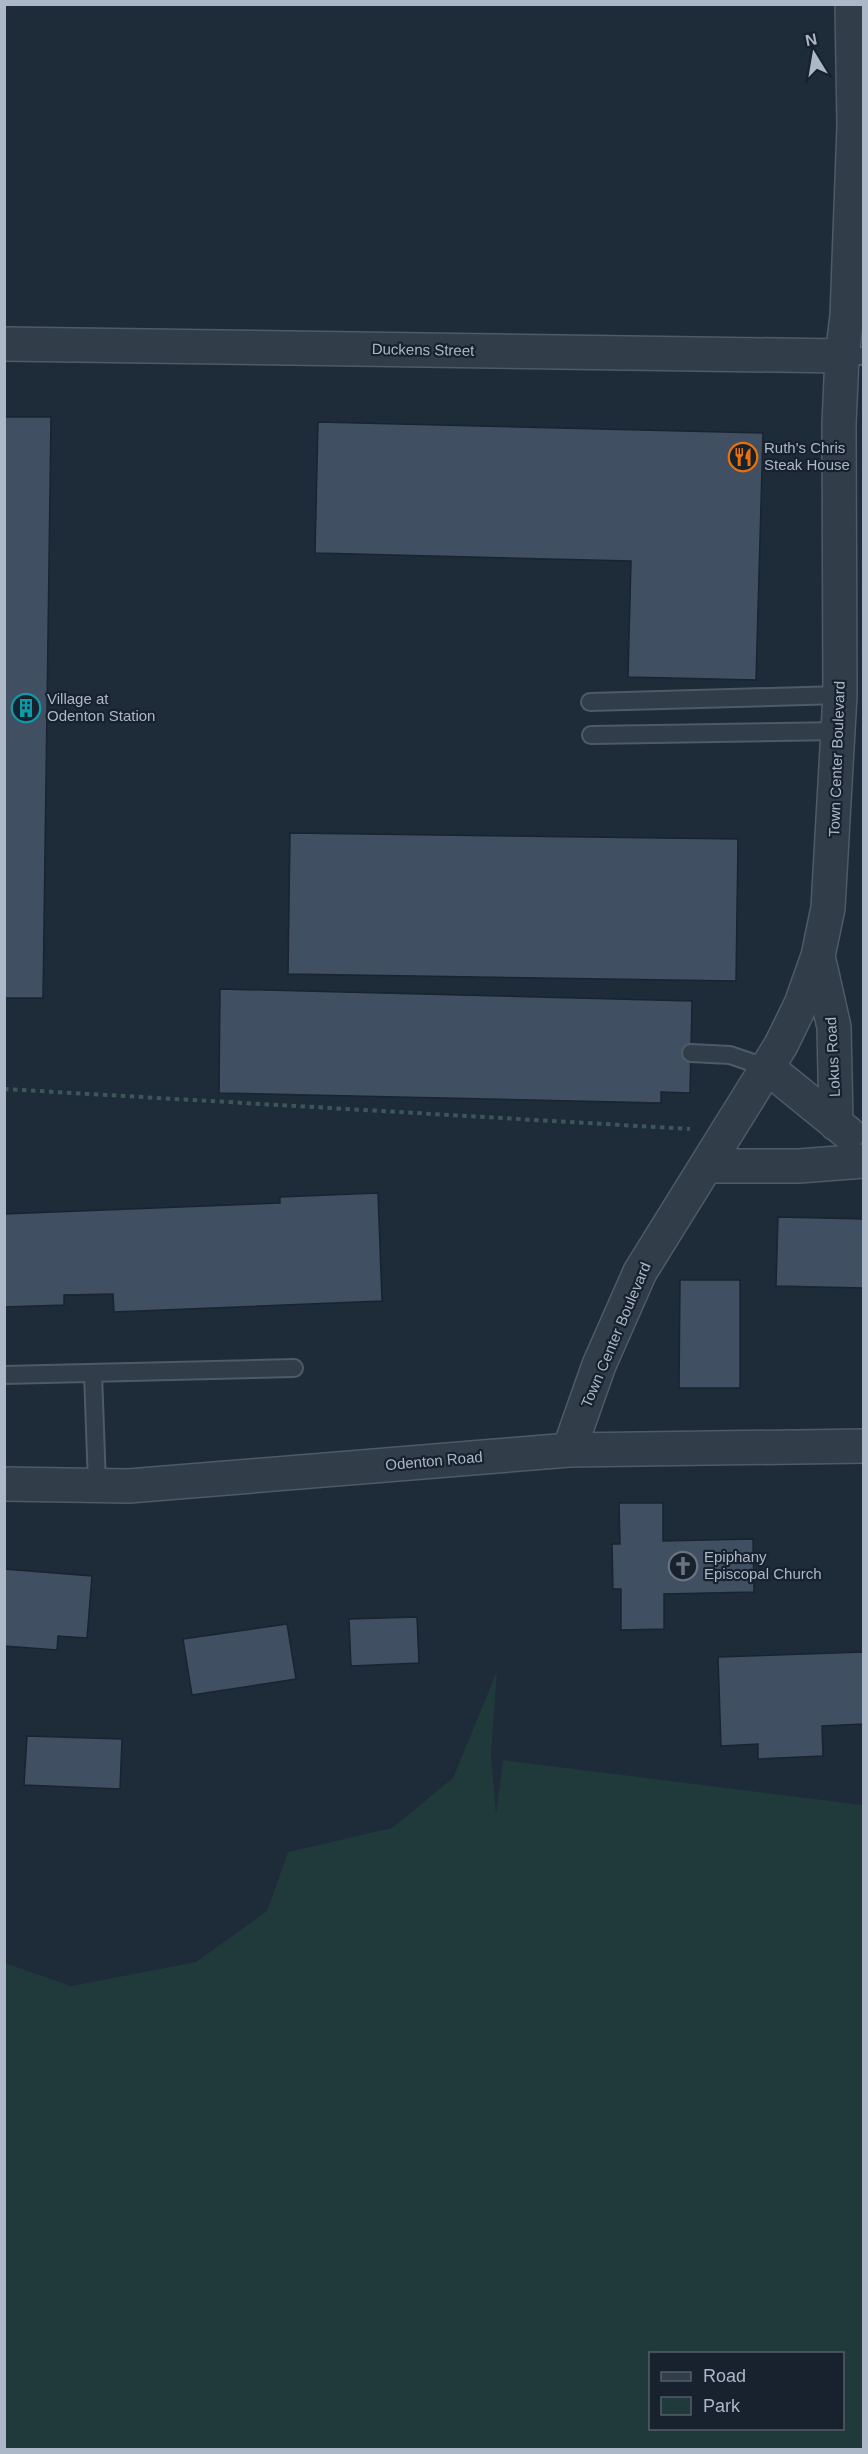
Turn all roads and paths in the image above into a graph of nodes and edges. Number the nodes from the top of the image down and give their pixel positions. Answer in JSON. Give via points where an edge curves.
{"nodes":[{"id":1,"x":852,"y":4,"type":"edge"},
{"id":2,"x":4,"y":344,"type":"edge"},
{"id":3,"x":853,"y":356,"type":"edge"},
{"id":4,"x":840,"y":695,"type":"junction"},
{"id":5,"x":590,"y":702,"type":"dead end"},
{"id":6,"x":839,"y":731,"type":"junction"},
{"id":7,"x":591,"y":735,"type":"dead end"},
{"id":8,"x":818,"y":956,"type":"junction"},
{"id":9,"x":691,"y":1053,"type":"dead end"},
{"id":10,"x":768,"y":1068,"type":"junction"},
{"id":11,"x":4,"y":1089,"type":"edge"},
{"id":12,"x":836,"y":1124,"type":"junction"},
{"id":13,"x":697,"y":1129,"type":"dead end"},
{"id":14,"x":864,"y":1146,"type":"edge"},
{"id":15,"x":864,"y":1161,"type":"edge"},
{"id":16,"x":706,"y":1166,"type":"junction"},
{"id":17,"x":294,"y":1368,"type":"dead end"},
{"id":18,"x":93,"y":1373,"type":"junction"},
{"id":19,"x":4,"y":1375,"type":"edge"},
{"id":20,"x":864,"y":1446,"type":"edge"},
{"id":21,"x":569,"y":1450,"type":"junction"},
{"id":22,"x":4,"y":1484,"type":"edge"},
{"id":23,"x":97,"y":1485,"type":"junction"}],
"edges":[{"from":1,"to":3,"type":"street","name":"Town Center Boulevard","via":[[853,138],[847,316]]},
{"from":2,"to":3,"type":"street","name":"Duckens Street"},
{"from":3,"to":4,"type":"street","name":"Town Center Boulevard","via":[[839,424]]},
{"from":4,"to":5,"type":"lane"},
{"from":4,"to":6,"type":"street","name":"Town Center Boulevard"},
{"from":6,"to":7,"type":"lane"},
{"from":6,"to":8,"type":"street","name":"Town Center Boulevard","via":[[828,908]]},
{"from":8,"to":10,"type":"street","name":"Town Center Boulevard","via":[[801,1004]]},
{"from":8,"to":12,"type":"street","name":"Lokus Road","via":[[834,1027]]},
{"from":9,"to":10,"type":"lane","via":[[730,1055]]},
{"from":10,"to":12,"type":"street","name":"Lokus Road"},
{"from":10,"to":16,"type":"street","name":"Town Center Boulevard"},
{"from":11,"to":13,"type":"path"},
{"from":12,"to":14,"type":"street","name":"Lokus Road"},
{"from":15,"to":16,"type":"street"},
{"from":16,"to":21,"type":"street","name":"Town Center Boulevard","via":[[640,1272],[599,1365]]},
{"from":17,"to":18,"type":"lane"},
{"from":18,"to":19,"type":"lane"},
{"from":18,"to":23,"type":"lane"},
{"from":20,"to":21,"type":"street","name":"Odenton Road"},
{"from":21,"to":23,"type":"street","name":"Odenton Road","via":[[129,1486]]},
{"from":22,"to":23,"type":"street","name":"Odenton Road"}]}
